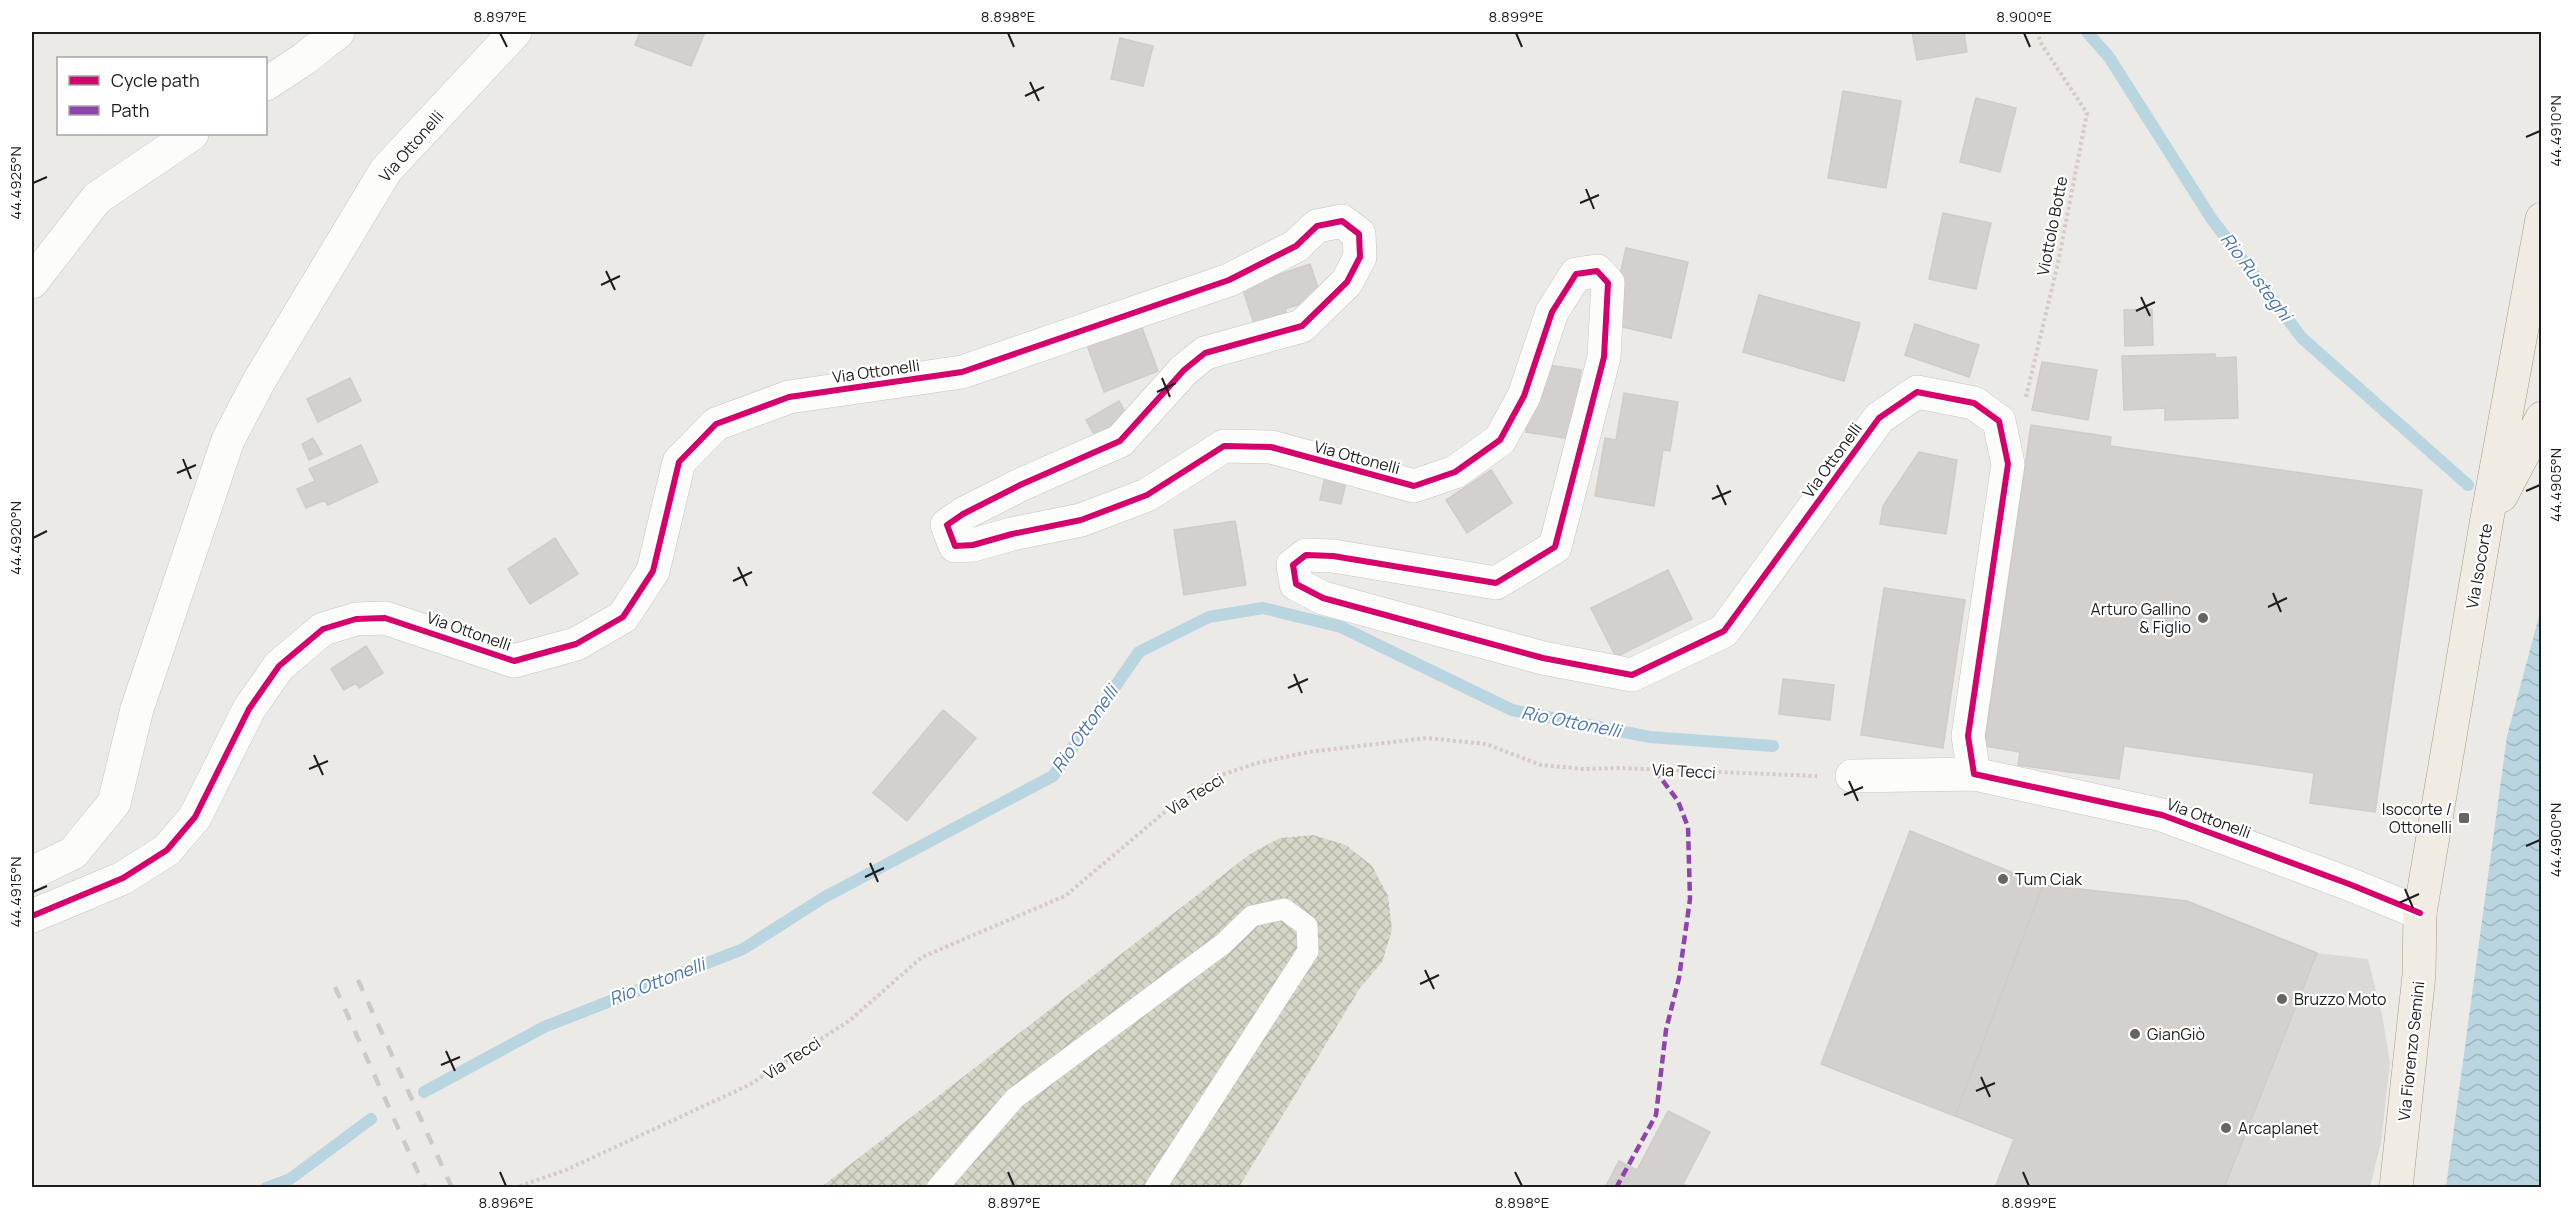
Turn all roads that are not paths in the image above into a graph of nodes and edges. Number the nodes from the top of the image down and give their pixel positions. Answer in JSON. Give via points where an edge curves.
{"nodes":[{"id":1,"x":338,"y":32,"type":"edge"},
{"id":2,"x":515,"y":32,"type":"edge"},
{"id":3,"x":267,"y":83,"type":"edge"},
{"id":4,"x":191,"y":135,"type":"edge"},
{"id":5,"x":2541,"y":219,"type":"edge"},
{"id":6,"x":32,"y":282,"type":"edge"},
{"id":7,"x":2541,"y":418,"type":"edge"},
{"id":8,"x":2486,"y":524,"type":"junction"},
{"id":9,"x":1974,"y":774,"type":"junction"},
{"id":10,"x":1852,"y":776,"type":"road end"},
{"id":11,"x":32,"y":873,"type":"edge"},
{"id":12,"x":2420,"y":913,"type":"junction"},
{"id":13,"x":32,"y":916,"type":"edge"},
{"id":14,"x":937,"y":1188,"type":"edge"},
{"id":15,"x":1155,"y":1188,"type":"edge"},
{"id":16,"x":2396,"y":1188,"type":"edge"}],
"edges":[{"from":1,"to":3,"type":"street"},
{"from":2,"to":11,"type":"street","name":"Via Ottonelli","via":[[386,170],[259,381],[228,440],[137,709],[114,803],[73,853]]},
{"from":4,"to":6,"type":"street","via":[[97,198]]},
{"from":5,"to":8,"type":"main road","name":"Via Isocorte"},
{"from":7,"to":8,"type":"main road"},
{"from":8,"to":12,"type":"main road","name":"Via Isocorte"},
{"from":9,"to":10,"type":"street"},
{"from":9,"to":12,"type":"street","name":"Via Ottonelli","via":[[2162,815]]},
{"from":9,"to":13,"type":"street","name":"Via Ottonelli","via":[[1968,736],[2008,464],[2000,421],[1974,403],[1917,392],[1879,418],[1724,631],[1632,675],[1543,658],[1323,598],[1296,584],[1293,565],[1306,555],[1496,583],[1555,547],[1604,357],[1608,283],[1598,271],[1576,274],[1552,312],[1524,396],[1500,440],[1455,472],[1414,486],[1271,447],[1224,446],[1147,495],[1081,520],[955,546],[947,525],[1020,485],[1120,441],[1205,353],[1302,326],[1347,282],[1360,257],[1359,234],[1342,221],[1317,226],[1296,246],[1229,280],[962,372],[789,397],[716,424],[680,462],[653,571],[623,617],[576,644],[514,661],[385,618],[356,619],[323,629],[279,666],[249,709],[195,817],[167,850],[123,878]]},
{"from":12,"to":16,"type":"main road","name":"Via Fiorenzo Semini","via":[[2419,975]]},
{"from":14,"to":15,"type":"lane","via":[[1015,1098],[1223,944],[1252,916],[1284,909],[1307,926],[1308,951]]}]}
